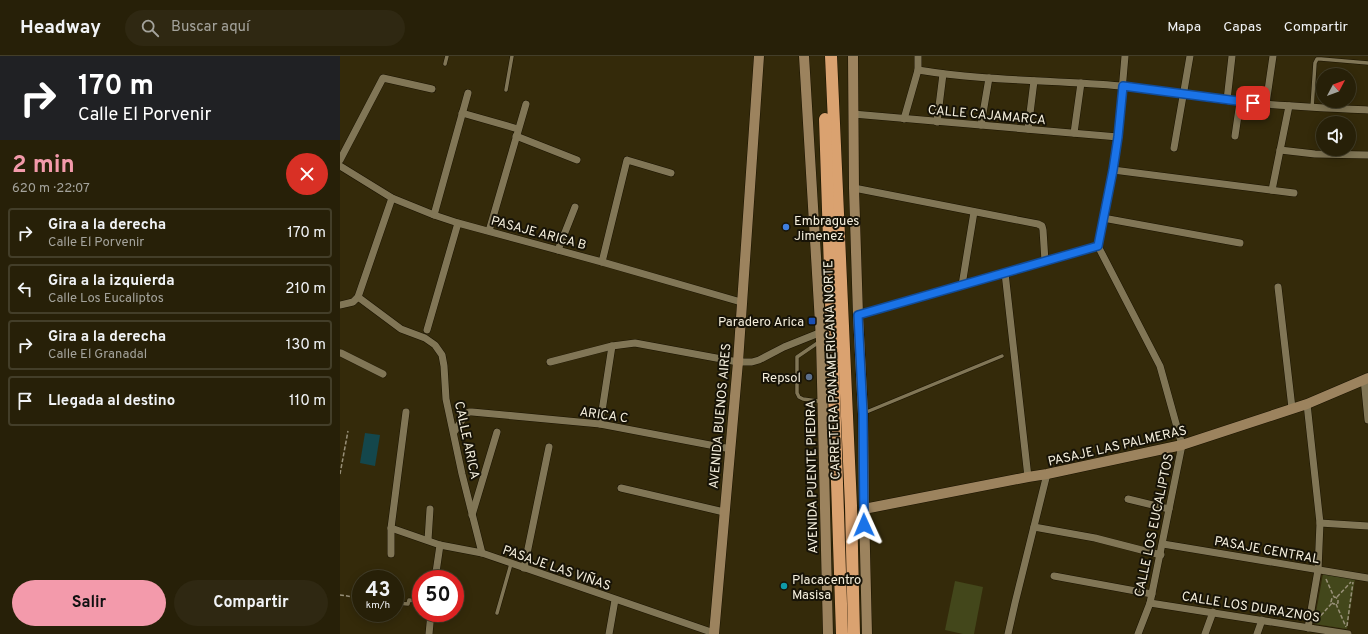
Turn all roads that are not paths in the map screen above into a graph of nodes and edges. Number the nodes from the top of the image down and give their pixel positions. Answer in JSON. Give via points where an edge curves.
{"nodes":[{"id":1,"x":447,"y":56,"type":"edge"},
{"id":2,"x":512,"y":56,"type":"edge"},
{"id":3,"x":759,"y":56,"type":"edge"},
{"id":4,"x":804,"y":56,"type":"edge"},
{"id":5,"x":823,"y":56,"type":"edge"},
{"id":6,"x":831,"y":56,"type":"edge"},
{"id":7,"x":853,"y":56,"type":"edge"},
{"id":8,"x":918,"y":56,"type":"edge"},
{"id":9,"x":1125,"y":56,"type":"edge"},
{"id":10,"x":1190,"y":56,"type":"edge"},
{"id":11,"x":1232,"y":56,"type":"edge"},
{"id":12,"x":1273,"y":56,"type":"edge"},
{"id":13,"x":1368,"y":63,"type":"edge"},
{"id":14,"x":445,"y":64,"type":"dead end"},
{"id":15,"x":918,"y":70,"type":"junction"},
{"id":16,"x":943,"y":74,"type":"junction"},
{"id":17,"x":989,"y":78,"type":"junction"},
{"id":18,"x":1034,"y":81,"type":"junction"},
{"id":19,"x":1081,"y":83,"type":"junction"},
{"id":20,"x":1123,"y":86,"type":"junction"},
{"id":21,"x":432,"y":89,"type":"dead end"},
{"id":22,"x":506,"y":90,"type":"dead end"},
{"id":23,"x":468,"y":93,"type":"dead end"},
{"id":24,"x":1184,"y":95,"type":"junction"},
{"id":25,"x":1227,"y":100,"type":"junction"},
{"id":26,"x":1240,"y":102,"type":"junction"},
{"id":27,"x":526,"y":104,"type":"dead end"},
{"id":28,"x":1266,"y":104,"type":"junction"},
{"id":29,"x":1289,"y":106,"type":"junction"},
{"id":30,"x":1312,"y":108,"type":"junction"},
{"id":31,"x":1368,"y":110,"type":"edge"},
{"id":32,"x":462,"y":113,"type":"junction"},
{"id":33,"x":854,"y":114,"type":"junction"},
{"id":34,"x":904,"y":119,"type":"junction"},
{"id":35,"x":937,"y":122,"type":"junction"},
{"id":36,"x":981,"y":126,"type":"junction"},
{"id":37,"x":518,"y":129,"type":"junction"},
{"id":38,"x":1028,"y":130,"type":"junction"},
{"id":39,"x":1074,"y":133,"type":"junction"},
{"id":40,"x":516,"y":136,"type":"junction"},
{"id":41,"x":1235,"y":136,"type":"dead end"},
{"id":42,"x":1118,"y":137,"type":"junction"},
{"id":43,"x":1174,"y":148,"type":"dead end"},
{"id":44,"x":1280,"y":150,"type":"junction"},
{"id":45,"x":1368,"y":156,"type":"edge"},
{"id":46,"x":340,"y":160,"type":"edge"},
{"id":47,"x":577,"y":160,"type":"dead end"},
{"id":48,"x":340,"y":166,"type":"edge"},
{"id":49,"x":1113,"y":170,"type":"junction"},
{"id":50,"x":671,"y":172,"type":"dead end"},
{"id":51,"x":854,"y":188,"type":"junction"},
{"id":52,"x":1272,"y":190,"type":"junction"},
{"id":53,"x":1294,"y":193,"type":"dead end"},
{"id":54,"x":392,"y":198,"type":"junction"},
{"id":55,"x":575,"y":207,"type":"dead end"},
{"id":56,"x":974,"y":212,"type":"junction"},
{"id":57,"x":434,"y":216,"type":"junction"},
{"id":58,"x":1103,"y":218,"type":"junction"},
{"id":59,"x":458,"y":223,"type":"junction"},
{"id":60,"x":489,"y":231,"type":"junction"},
{"id":61,"x":1240,"y":243,"type":"dead end"},
{"id":62,"x":1098,"y":246,"type":"junction"},
{"id":63,"x":558,"y":250,"type":"junction"},
{"id":64,"x":1045,"y":261,"type":"junction"},
{"id":65,"x":602,"y":262,"type":"junction"},
{"id":66,"x":1005,"y":273,"type":"junction"},
{"id":67,"x":962,"y":285,"type":"junction"},
{"id":68,"x":1278,"y":286,"type":"dead end"},
{"id":69,"x":358,"y":297,"type":"junction"},
{"id":70,"x":741,"y":302,"type":"junction"},
{"id":71,"x":340,"y":305,"type":"edge"},
{"id":72,"x":858,"y":315,"type":"junction"},
{"id":73,"x":427,"y":330,"type":"dead end"},
{"id":74,"x":827,"y":334,"type":"junction"},
{"id":75,"x":612,"y":346,"type":"junction"},
{"id":76,"x":340,"y":351,"type":"edge"},
{"id":77,"x":1002,"y":356,"type":"dead end"},
{"id":78,"x":550,"y":362,"type":"dead end"},
{"id":79,"x":738,"y":362,"type":"junction"},
{"id":80,"x":383,"y":374,"type":"dead end"},
{"id":81,"x":1366,"y":379,"type":"edge"},
{"id":82,"x":822,"y":401,"type":"junction"},
{"id":83,"x":835,"y":404,"type":"junction"},
{"id":84,"x":1307,"y":404,"type":"junction"},
{"id":85,"x":1292,"y":408,"type":"junction"},
{"id":86,"x":406,"y":412,"type":"dead end"},
{"id":87,"x":863,"y":414,"type":"junction"},
{"id":88,"x":1368,"y":420,"type":"edge"},
{"id":89,"x":600,"y":424,"type":"junction"},
{"id":90,"x":454,"y":432,"type":"junction"},
{"id":91,"x":497,"y":432,"type":"dead end"},
{"id":92,"x":1182,"y":445,"type":"junction"},
{"id":93,"x":548,"y":447,"type":"dead end"},
{"id":94,"x":731,"y":449,"type":"junction"},
{"id":95,"x":1047,"y":474,"type":"junction"},
{"id":96,"x":1028,"y":477,"type":"junction"},
{"id":97,"x":621,"y":488,"type":"dead end"},
{"id":98,"x":1128,"y":499,"type":"dead end"},
{"id":99,"x":430,"y":509,"type":"dead end"},
{"id":100,"x":864,"y":509,"type":"junction"},
{"id":101,"x":1169,"y":509,"type":"junction"},
{"id":102,"x":724,"y":512,"type":"junction"},
{"id":103,"x":472,"y":515,"type":"junction"},
{"id":104,"x":1320,"y":523,"type":"junction"},
{"id":105,"x":1368,"y":526,"type":"edge"},
{"id":106,"x":1034,"y":527,"type":"junction"},
{"id":107,"x":391,"y":528,"type":"junction"},
{"id":108,"x":428,"y":540,"type":"junction"},
{"id":109,"x":1163,"y":544,"type":"junction"},
{"id":110,"x":440,"y":545,"type":"junction"},
{"id":111,"x":482,"y":553,"type":"junction"},
{"id":112,"x":391,"y":554,"type":"dead end"},
{"id":113,"x":1160,"y":555,"type":"junction"},
{"id":114,"x":511,"y":564,"type":"junction"},
{"id":115,"x":524,"y":568,"type":"junction"},
{"id":116,"x":436,"y":570,"type":"edge"},
{"id":117,"x":1318,"y":570,"type":"junction"},
{"id":118,"x":1054,"y":576,"type":"dead end"},
{"id":119,"x":1368,"y":578,"type":"edge"},
{"id":120,"x":1152,"y":594,"type":"junction"},
{"id":121,"x":412,"y":600,"type":"edge"},
{"id":122,"x":615,"y":600,"type":"junction"},
{"id":123,"x":1150,"y":602,"type":"junction"},
{"id":124,"x":404,"y":604,"type":"edge"},
{"id":125,"x":1213,"y":612,"type":"junction"},
{"id":126,"x":497,"y":613,"type":"dead end"},
{"id":127,"x":1262,"y":620,"type":"junction"},
{"id":128,"x":430,"y":622,"type":"edge"},
{"id":129,"x":1308,"y":628,"type":"junction"},
{"id":130,"x":1317,"y":632,"type":"edge"},
{"id":131,"x":429,"y":634,"type":"edge"},
{"id":132,"x":609,"y":634,"type":"edge"},
{"id":133,"x":714,"y":634,"type":"edge"},
{"id":134,"x":828,"y":634,"type":"edge"},
{"id":135,"x":842,"y":634,"type":"edge"},
{"id":136,"x":854,"y":634,"type":"edge"},
{"id":137,"x":867,"y":634,"type":"edge"},
{"id":138,"x":1008,"y":634,"type":"edge"},
{"id":139,"x":1138,"y":634,"type":"edge"},
{"id":140,"x":1204,"y":634,"type":"edge"},
{"id":141,"x":1257,"y":634,"type":"edge"},
{"id":142,"x":1348,"y":634,"type":"edge"}],
"edges":[{"from":1,"to":14,"type":"lane"},
{"from":2,"to":22,"type":"lane"},
{"from":3,"to":70,"type":"main road","name":"AVENIDA BUENOS AIRES"},
{"from":4,"to":74,"type":"main road","name":"AVENIDA PUENTE PIEDRA"},
{"from":5,"to":74,"type":"highway","name":"CARRETERA PANAMERICANA NORTE"},
{"from":6,"to":136,"type":"highway","name":"CARRETERA PANAMERICANA NORTE","via":[[851,506]]},
{"from":7,"to":33,"type":"main road"},
{"from":8,"to":15,"type":"street"},
{"from":9,"to":20,"type":"street"},
{"from":10,"to":24,"type":"street"},
{"from":11,"to":25,"type":"street"},
{"from":12,"to":28,"type":"street"},
{"from":13,"to":30,"type":"lane","via":[[1317,59]]},
{"from":15,"to":16,"type":"street"},
{"from":15,"to":34,"type":"street"},
{"from":16,"to":17,"type":"street"},
{"from":16,"to":35,"type":"street"},
{"from":17,"to":18,"type":"street"},
{"from":17,"to":36,"type":"street"},
{"from":18,"to":19,"type":"street"},
{"from":18,"to":38,"type":"street"},
{"from":19,"to":20,"type":"street"},
{"from":19,"to":39,"type":"street"},
{"from":20,"to":24,"type":"street"},
{"from":20,"to":42,"type":"street"},
{"from":21,"to":46,"type":"street","via":[[383,78]]},
{"from":23,"to":32,"type":"street"},
{"from":24,"to":25,"type":"street"},
{"from":24,"to":43,"type":"street"},
{"from":25,"to":26,"type":"street"},
{"from":26,"to":28,"type":"street"},
{"from":26,"to":41,"type":"street"},
{"from":27,"to":37,"type":"street"},
{"from":28,"to":29,"type":"street"},
{"from":29,"to":30,"type":"street"},
{"from":29,"to":44,"type":"street"},
{"from":30,"to":31,"type":"street"},
{"from":32,"to":37,"type":"street"},
{"from":32,"to":57,"type":"street"},
{"from":33,"to":34,"type":"street","name":"CALLE CAJAMARCA"},
{"from":33,"to":51,"type":"main road"},
{"from":34,"to":35,"type":"street","name":"CALLE CAJAMARCA"},
{"from":35,"to":36,"type":"street","name":"CALLE CAJAMARCA"},
{"from":36,"to":38,"type":"street","name":"CALLE CAJAMARCA"},
{"from":37,"to":40,"type":"street"},
{"from":38,"to":39,"type":"street","name":"CALLE CAJAMARCA"},
{"from":39,"to":42,"type":"street","name":"CALLE CAJAMARCA"},
{"from":40,"to":47,"type":"street"},
{"from":40,"to":60,"type":"street"},
{"from":42,"to":49,"type":"street"},
{"from":44,"to":45,"type":"street"},
{"from":44,"to":52,"type":"street"},
{"from":48,"to":54,"type":"street","name":"PASAJE ARICA B"},
{"from":49,"to":52,"type":"street"},
{"from":49,"to":58,"type":"street"},
{"from":50,"to":65,"type":"street","via":[[627,160]]},
{"from":51,"to":56,"type":"street"},
{"from":51,"to":72,"type":"main road"},
{"from":52,"to":53,"type":"street"},
{"from":54,"to":57,"type":"street","name":"PASAJE ARICA B"},
{"from":54,"to":69,"type":"street"},
{"from":55,"to":63,"type":"street"},
{"from":56,"to":64,"type":"street","via":[[1042,226]]},
{"from":56,"to":67,"type":"street"},
{"from":57,"to":59,"type":"street","name":"PASAJE ARICA B"},
{"from":58,"to":61,"type":"street"},
{"from":58,"to":62,"type":"street"},
{"from":59,"to":60,"type":"street","name":"PASAJE ARICA B"},
{"from":59,"to":73,"type":"street"},
{"from":60,"to":63,"type":"street","name":"PASAJE ARICA B"},
{"from":62,"to":64,"type":"street"},
{"from":62,"to":92,"type":"street","name":"CALLE LOS EUCALIPTOS","via":[[1160,366]]},
{"from":63,"to":65,"type":"street","name":"PASAJE ARICA B"},
{"from":64,"to":66,"type":"street"},
{"from":65,"to":70,"type":"street","name":"PASAJE ARICA B"},
{"from":66,"to":67,"type":"street"},
{"from":66,"to":96,"type":"street"},
{"from":67,"to":72,"type":"street"},
{"from":68,"to":85,"type":"street"},
{"from":69,"to":71,"type":"street","via":[[354,302]]},
{"from":69,"to":90,"type":"street","name":"CALLE ARICA","via":[[401,329],[425,338],[436,346],[442,355],[446,399]]},
{"from":70,"to":79,"type":"main road","name":"AVENIDA BUENOS AIRES"},
{"from":72,"to":87,"type":"main road"},
{"from":74,"to":79,"type":"street","via":[[784,347],[759,360]]},
{"from":74,"to":82,"type":"main road","name":"AVENIDA PUENTE PIEDRA"},
{"from":74,"to":82,"type":"lane","via":[[797,357],[799,397]]},
{"from":74,"to":83,"type":"highway","name":"CARRETERA PANAMERICANA NORTE"},
{"from":75,"to":78,"type":"street"},
{"from":75,"to":79,"type":"street","via":[[635,343]]},
{"from":75,"to":89,"type":"street"},
{"from":76,"to":80,"type":"street"},
{"from":77,"to":87,"type":"lane"},
{"from":79,"to":94,"type":"main road","name":"AVENIDA BUENOS AIRES"},
{"from":81,"to":84,"type":"main road","name":"PASAJE LAS PALMERAS"},
{"from":81,"to":88,"type":"street"},
{"from":82,"to":83,"type":"lane"},
{"from":82,"to":134,"type":"main road","name":"AVENIDA PUENTE PIEDRA"},
{"from":83,"to":135,"type":"highway","name":"CARRETERA PANAMERICANA NORTE"},
{"from":84,"to":85,"type":"main road","name":"PASAJE LAS PALMERAS"},
{"from":84,"to":104,"type":"street"},
{"from":85,"to":92,"type":"main road","name":"PASAJE LAS PALMERAS"},
{"from":86,"to":107,"type":"street"},
{"from":87,"to":100,"type":"main road"},
{"from":89,"to":90,"type":"street","name":"ARICA C","via":[[469,412]]},
{"from":89,"to":94,"type":"street","name":"ARICA C"},
{"from":90,"to":103,"type":"street","name":"CALLE ARICA"},
{"from":91,"to":103,"type":"street"},
{"from":92,"to":95,"type":"main road","name":"PASAJE LAS PALMERAS"},
{"from":92,"to":101,"type":"street","name":"CALLE LOS EUCALIPTOS"},
{"from":93,"to":115,"type":"street"},
{"from":94,"to":102,"type":"main road","name":"AVENIDA BUENOS AIRES"},
{"from":95,"to":96,"type":"main road","name":"PASAJE LAS PALMERAS"},
{"from":95,"to":106,"type":"street"},
{"from":96,"to":100,"type":"main road","name":"PASAJE LAS PALMERAS"},
{"from":97,"to":102,"type":"street"},
{"from":98,"to":101,"type":"street"},
{"from":99,"to":108,"type":"street"},
{"from":100,"to":137,"type":"main road"},
{"from":101,"to":109,"type":"street","name":"CALLE LOS EUCALIPTOS"},
{"from":102,"to":133,"type":"main road","name":"AVENIDA BUENOS AIRES"},
{"from":103,"to":111,"type":"street","name":"CALLE ARICA"},
{"from":104,"to":105,"type":"street"},
{"from":104,"to":117,"type":"street"},
{"from":106,"to":113,"type":"street","via":[[1095,538]]},
{"from":106,"to":138,"type":"street"},
{"from":107,"to":108,"type":"street","name":"PASAJE LAS VIÑAS"},
{"from":107,"to":112,"type":"street"},
{"from":108,"to":110,"type":"street","name":"PASAJE LAS VIÑAS"},
{"from":109,"to":113,"type":"street","name":"CALLE LOS EUCALIPTOS"},
{"from":109,"to":117,"type":"street","name":"PASAJE CENTRAL"},
{"from":110,"to":111,"type":"street","name":"PASAJE LAS VIÑAS"},
{"from":110,"to":116,"type":"street"},
{"from":111,"to":114,"type":"street","name":"PASAJE LAS VIÑAS"},
{"from":113,"to":120,"type":"street","name":"CALLE LOS EUCALIPTOS"},
{"from":114,"to":115,"type":"street","name":"PASAJE LAS VIÑAS"},
{"from":114,"to":126,"type":"lane"},
{"from":115,"to":122,"type":"street","name":"PASAJE LAS VIÑAS"},
{"from":117,"to":119,"type":"street","name":"PASAJE CENTRAL"},
{"from":117,"to":129,"type":"street"},
{"from":118,"to":120,"type":"street"},
{"from":120,"to":123,"type":"street","name":"CALLE LOS EUCALIPTOS"},
{"from":121,"to":124,"type":"lane"},
{"from":122,"to":132,"type":"street"},
{"from":122,"to":133,"type":"street","name":"PASAJE LAS VIÑAS"},
{"from":123,"to":125,"type":"street","name":"CALLE LOS DURAZNOS"},
{"from":123,"to":139,"type":"street","name":"CALLE LOS EUCALIPTOS"},
{"from":125,"to":127,"type":"street","name":"CALLE LOS DURAZNOS"},
{"from":125,"to":140,"type":"street"},
{"from":127,"to":129,"type":"street","name":"CALLE LOS DURAZNOS"},
{"from":127,"to":141,"type":"street"},
{"from":128,"to":131,"type":"street"},
{"from":129,"to":130,"type":"street","name":"CALLE LOS DURAZNOS"},
{"from":130,"to":142,"type":"street","name":"CALLE LOS DURAZNOS"}]}
